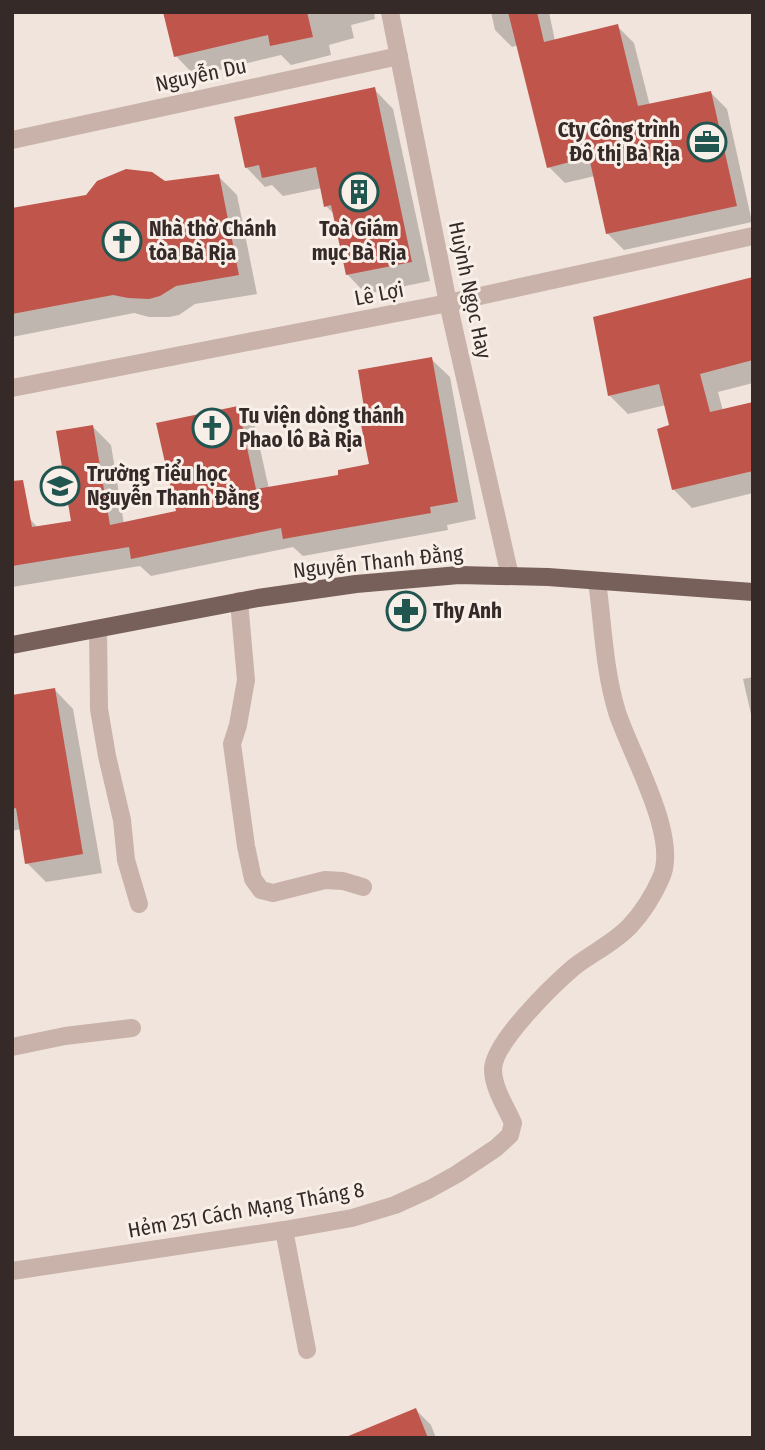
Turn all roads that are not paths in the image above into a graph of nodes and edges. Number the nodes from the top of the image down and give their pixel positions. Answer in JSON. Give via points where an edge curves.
{"nodes":[{"id":1,"x":390,"y":12,"type":"edge"},
{"id":2,"x":399,"y":56,"type":"junction"},
{"id":3,"x":12,"y":140,"type":"edge"},
{"id":4,"x":753,"y":236,"type":"edge"},
{"id":5,"x":448,"y":303,"type":"junction"},
{"id":6,"x":12,"y":388,"type":"edge"},
{"id":7,"x":510,"y":576,"type":"junction"},
{"id":8,"x":597,"y":581,"type":"junction"},
{"id":9,"x":753,"y":592,"type":"edge"},
{"id":10,"x":239,"y":601,"type":"junction"},
{"id":11,"x":98,"y":629,"type":"junction"},
{"id":12,"x":12,"y":645,"type":"edge"},
{"id":13,"x":363,"y":887,"type":"dead end"},
{"id":14,"x":139,"y":904,"type":"dead end"},
{"id":15,"x":132,"y":1028,"type":"dead end"},
{"id":16,"x":12,"y":1047,"type":"edge"},
{"id":17,"x":284,"y":1230,"type":"junction"},
{"id":18,"x":12,"y":1271,"type":"edge"},
{"id":19,"x":307,"y":1350,"type":"dead end"}],
"edges":[{"from":1,"to":2,"type":"street","name":"Huỳnh Ngọc Hay"},
{"from":2,"to":3,"type":"street","name":"Nguyễn Du"},
{"from":2,"to":5,"type":"street","name":"Huỳnh Ngọc Hay"},
{"from":4,"to":5,"type":"street","name":"Lê Lợi"},
{"from":5,"to":6,"type":"street","name":"Lê Lợi"},
{"from":5,"to":7,"type":"street","name":"Huỳnh Ngọc Hay"},
{"from":7,"to":8,"type":"main road","name":"Nguyễn Thanh Đằng"},
{"from":7,"to":10,"type":"main road","name":"Nguyễn Thanh Đằng","via":[[458,575],[356,584]]},
{"from":8,"to":9,"type":"main road","name":"Nguyễn Thanh Đằng"},
{"from":8,"to":17,"type":"street","name":"Hẻm 251 Cách Mạng Tháng 8","via":[[609,680],[617,713],[656,810],[666,851],[663,874],[629,927],[547,992],[495,1057],[496,1088],[513,1124],[510,1135],[457,1174],[395,1205]]},
{"from":10,"to":11,"type":"main road","name":"Nguyễn Thanh Đằng"},
{"from":10,"to":13,"type":"street","via":[[246,680],[232,744],[253,879],[261,890],[273,893],[325,880]]},
{"from":11,"to":12,"type":"main road","name":"Nguyễn Thanh Đằng"},
{"from":11,"to":14,"type":"street","via":[[101,721],[126,860]]},
{"from":15,"to":16,"type":"street"},
{"from":17,"to":18,"type":"street","name":"Hẻm 251 Cách Mạng Tháng 8"},
{"from":17,"to":19,"type":"street"}]}
